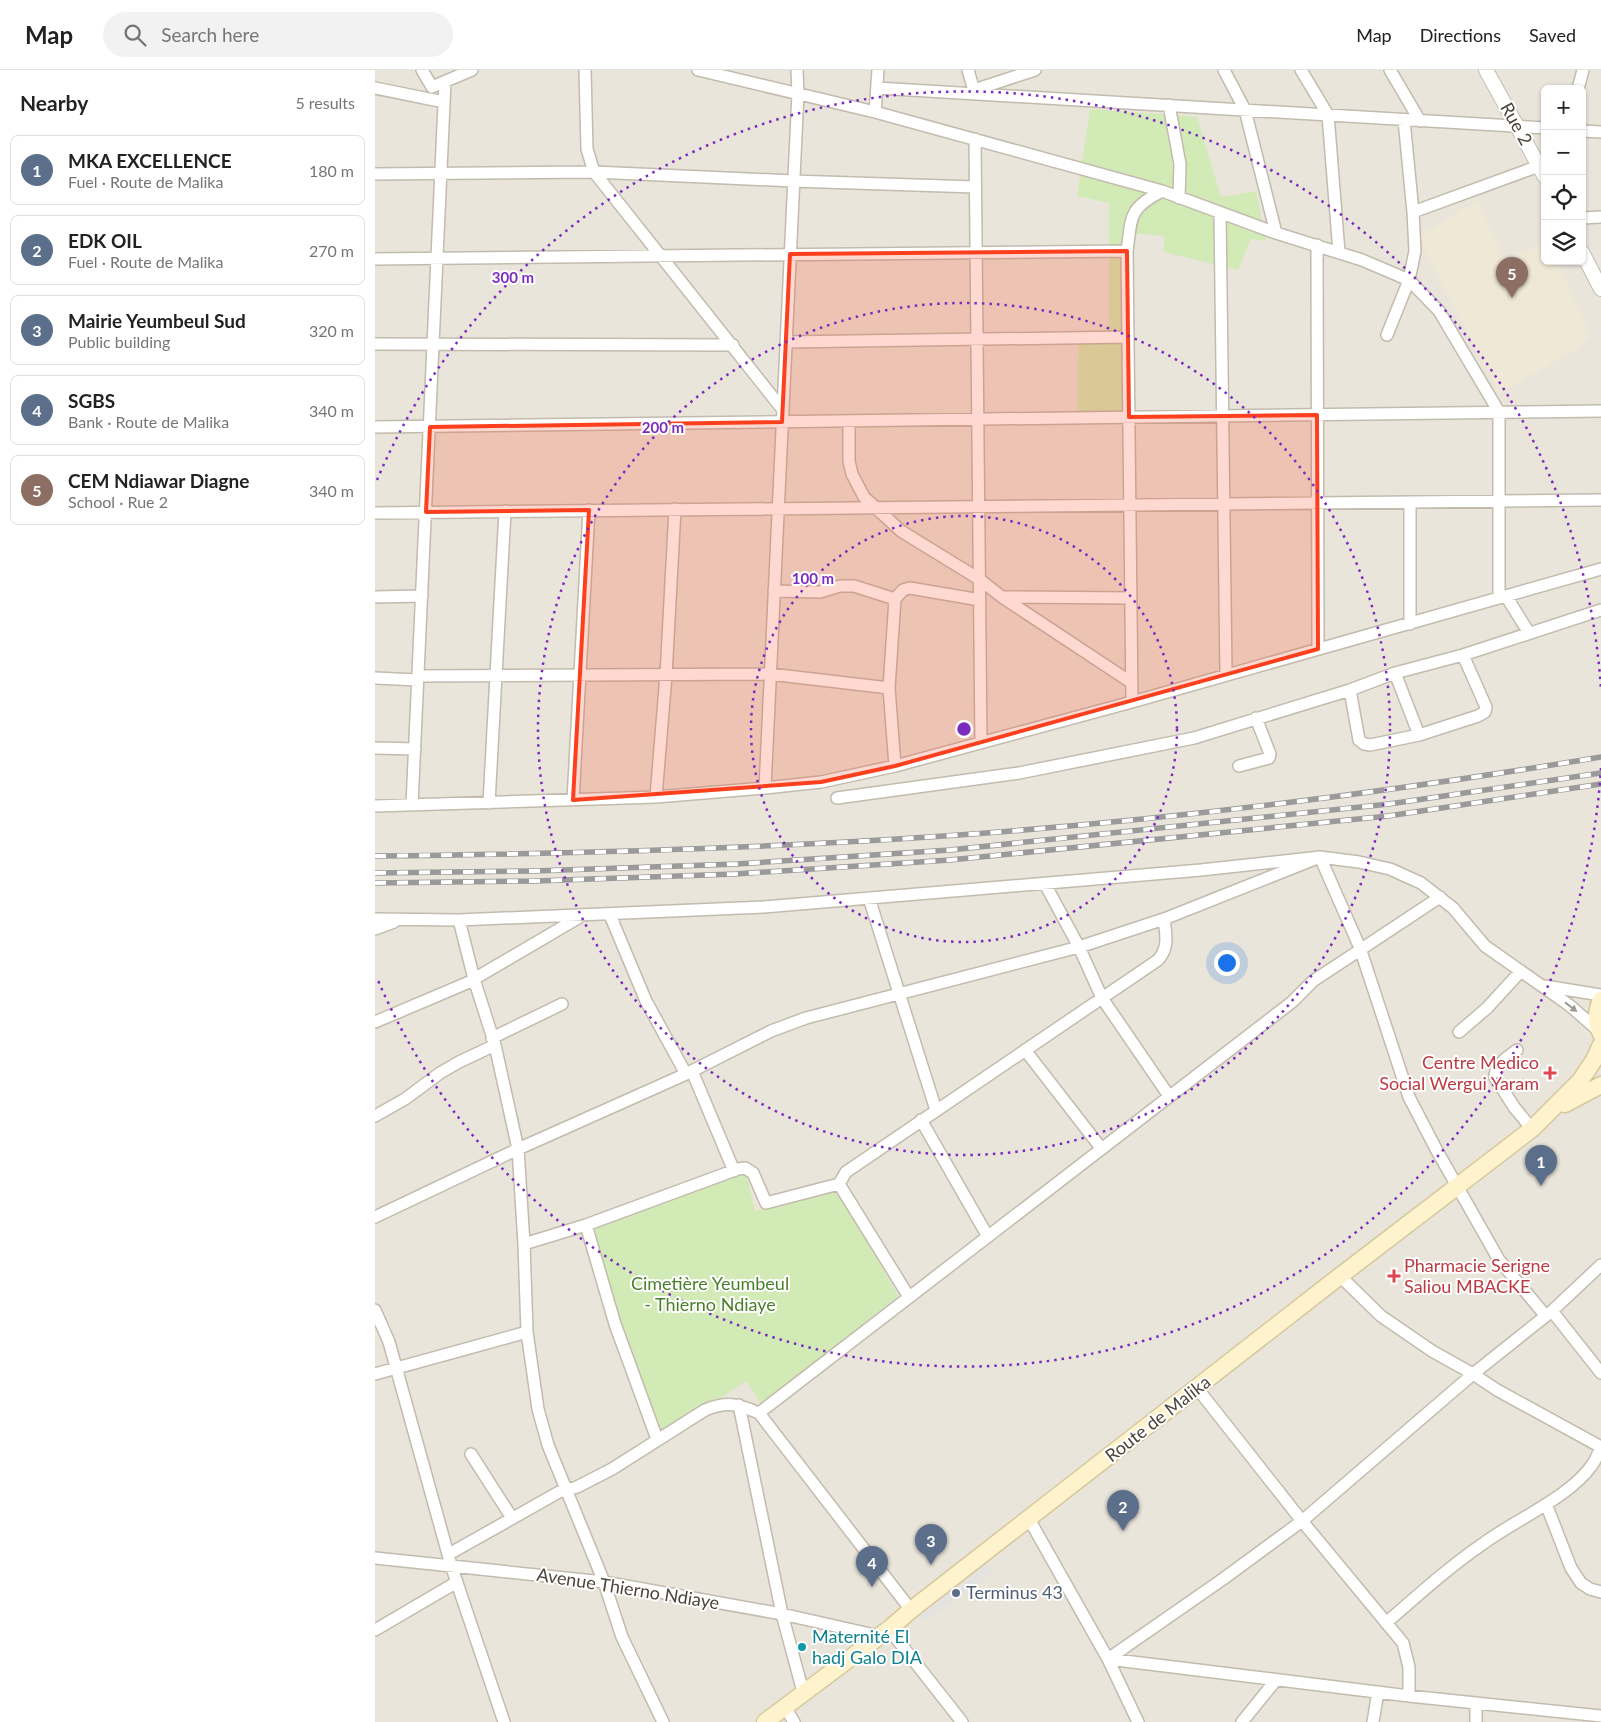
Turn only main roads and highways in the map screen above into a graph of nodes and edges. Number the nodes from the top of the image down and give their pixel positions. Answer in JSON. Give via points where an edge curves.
{"nodes":[{"id":1,"x":1601,"y":1000,"type":"edge"},
{"id":2,"x":1600,"y":1037,"type":"edge"},
{"id":3,"x":1601,"y":1085,"type":"edge"},
{"id":4,"x":1549,"y":1113,"type":"junction"},
{"id":5,"x":765,"y":1722,"type":"edge"}],
"edges":[{"from":1,"to":2,"type":"main road","via":[[1597,1012]]},
{"from":2,"to":4,"type":"main road","name":"Route de Malika","via":[[1594,1060],[1580,1081]]},
{"from":3,"to":4,"type":"main road","name":"Route de Malika"},
{"from":4,"to":5,"type":"main road","name":"Route de Malika","via":[[884,1633]]}]}
